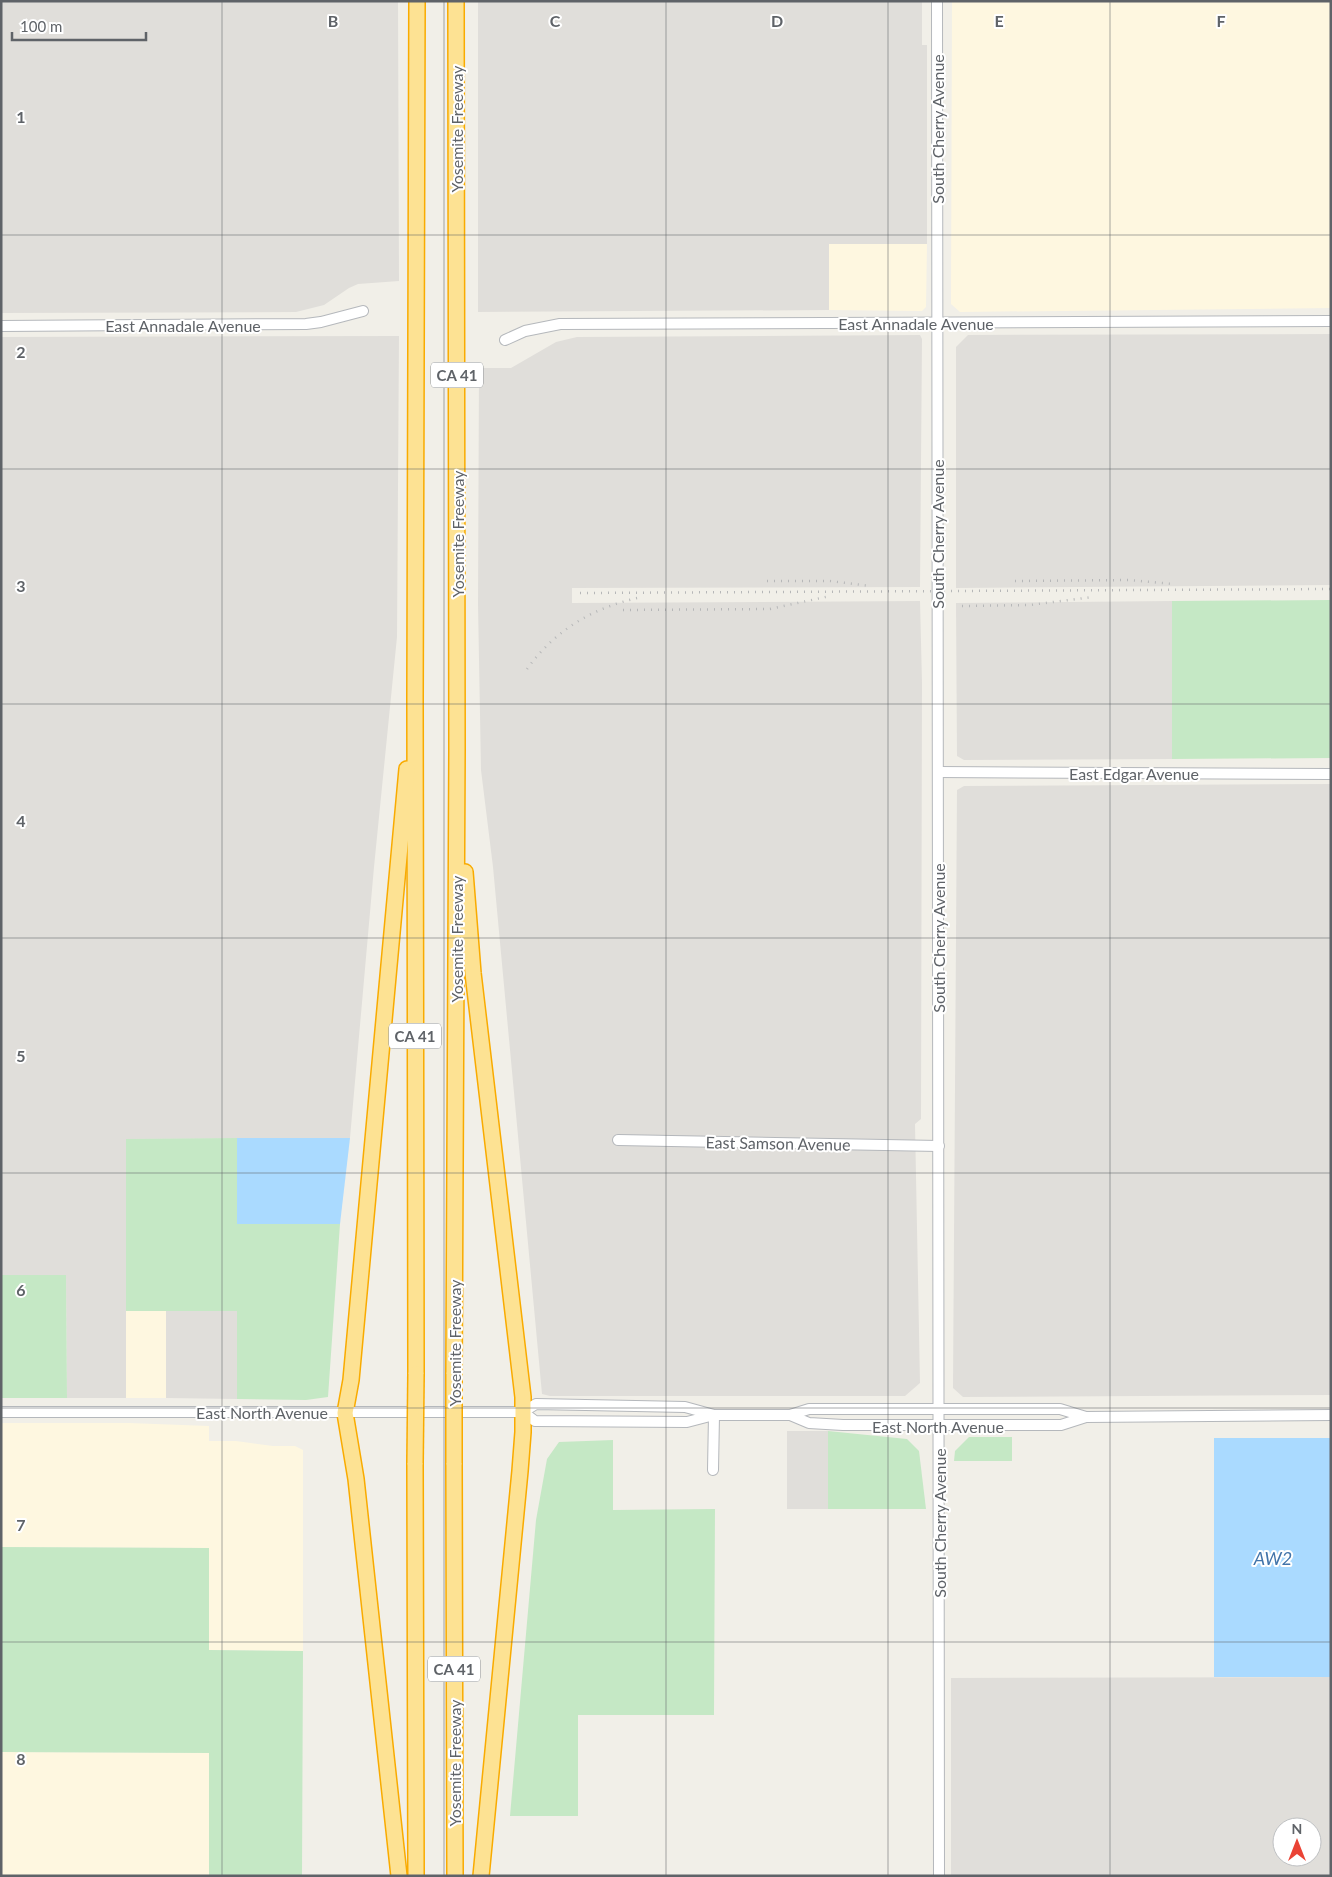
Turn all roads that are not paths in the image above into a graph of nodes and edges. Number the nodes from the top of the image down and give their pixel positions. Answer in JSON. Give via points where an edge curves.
{"nodes":[{"id":1,"x":417,"y":1,"type":"edge"},
{"id":2,"x":456,"y":1,"type":"edge"},
{"id":3,"x":937,"y":1,"type":"edge"},
{"id":4,"x":364,"y":311,"type":"dead end"},
{"id":5,"x":1331,"y":321,"type":"edge"},
{"id":6,"x":937,"y":323,"type":"junction"},
{"id":7,"x":1,"y":326,"type":"edge"},
{"id":8,"x":505,"y":340,"type":"dead end"},
{"id":9,"x":415,"y":698,"type":"junction"},
{"id":10,"x":457,"y":749,"type":"junction"},
{"id":11,"x":938,"y":772,"type":"junction"},
{"id":12,"x":1331,"y":774,"type":"edge"},
{"id":13,"x":618,"y":1140,"type":"dead end"},
{"id":14,"x":939,"y":1146,"type":"junction"},
{"id":15,"x":939,"y":1409,"type":"junction"},
{"id":16,"x":1,"y":1412,"type":"edge"},
{"id":17,"x":523,"y":1412,"type":"junction"},
{"id":18,"x":345,"y":1413,"type":"junction"},
{"id":19,"x":714,"y":1415,"type":"junction"},
{"id":20,"x":790,"y":1415,"type":"junction"},
{"id":21,"x":1331,"y":1416,"type":"edge"},
{"id":22,"x":1086,"y":1417,"type":"junction"},
{"id":23,"x":939,"y":1426,"type":"junction"},
{"id":24,"x":713,"y":1470,"type":"dead end"},
{"id":25,"x":399,"y":1876,"type":"edge"},
{"id":26,"x":416,"y":1876,"type":"edge"},
{"id":27,"x":455,"y":1876,"type":"edge"},
{"id":28,"x":481,"y":1876,"type":"edge"},
{"id":29,"x":939,"y":1876,"type":"edge"}],
"edges":[{"from":1,"to":9,"type":"highway","number":"CA 41"},
{"from":2,"to":10,"type":"highway","name":"Yosemite Freeway","number":"CA 41"},
{"from":3,"to":6,"type":"street","name":"South Cherry Avenue"},
{"from":4,"to":7,"type":"street","name":"East Annadale Avenue","via":[[306,324]]},
{"from":5,"to":6,"type":"street","name":"East Annadale Avenue"},
{"from":6,"to":8,"type":"street","name":"East Annadale Avenue","via":[[560,324],[525,331]]},
{"from":6,"to":11,"type":"street","name":"South Cherry Avenue"},
{"from":9,"to":18,"type":"highway","via":[[401,818],[351,1380]]},
{"from":9,"to":26,"type":"highway","number":"CA 41","bridge":true},
{"from":10,"to":17,"type":"highway","via":[[473,973]]},
{"from":10,"to":27,"type":"highway","name":"Yosemite Freeway","number":"CA 41","bridge":true},
{"from":11,"to":12,"type":"street","name":"East Edgar Avenue"},
{"from":11,"to":14,"type":"street","name":"South Cherry Avenue"},
{"from":13,"to":14,"type":"street","name":"East Samson Avenue"},
{"from":14,"to":15,"type":"street","name":"South Cherry Avenue"},
{"from":15,"to":20,"type":"street","name":"East North Avenue","via":[[809,1409]]},
{"from":15,"to":22,"type":"street","name":"East North Avenue","via":[[1060,1408]]},
{"from":15,"to":23,"type":"street","name":"South Cherry Avenue"},
{"from":16,"to":18,"type":"street","name":"East North Avenue"},
{"from":17,"to":18,"type":"street","name":"East North Avenue"},
{"from":17,"to":19,"type":"street","name":"East North Avenue","via":[[536,1404],[628,1405],[685,1407]]},
{"from":17,"to":19,"type":"street","name":"East North Avenue","via":[[535,1421],[687,1422]]},
{"from":17,"to":28,"type":"highway"},
{"from":18,"to":25,"type":"highway","via":[[356,1479]]},
{"from":19,"to":20,"type":"street","name":"East North Avenue"},
{"from":19,"to":24,"type":"street"},
{"from":20,"to":23,"type":"street","name":"East North Avenue","via":[[809,1423]]},
{"from":21,"to":22,"type":"street","name":"East North Avenue"},
{"from":22,"to":23,"type":"street","name":"East North Avenue","via":[[1061,1425]]},
{"from":23,"to":29,"type":"street","name":"South Cherry Avenue"}]}
